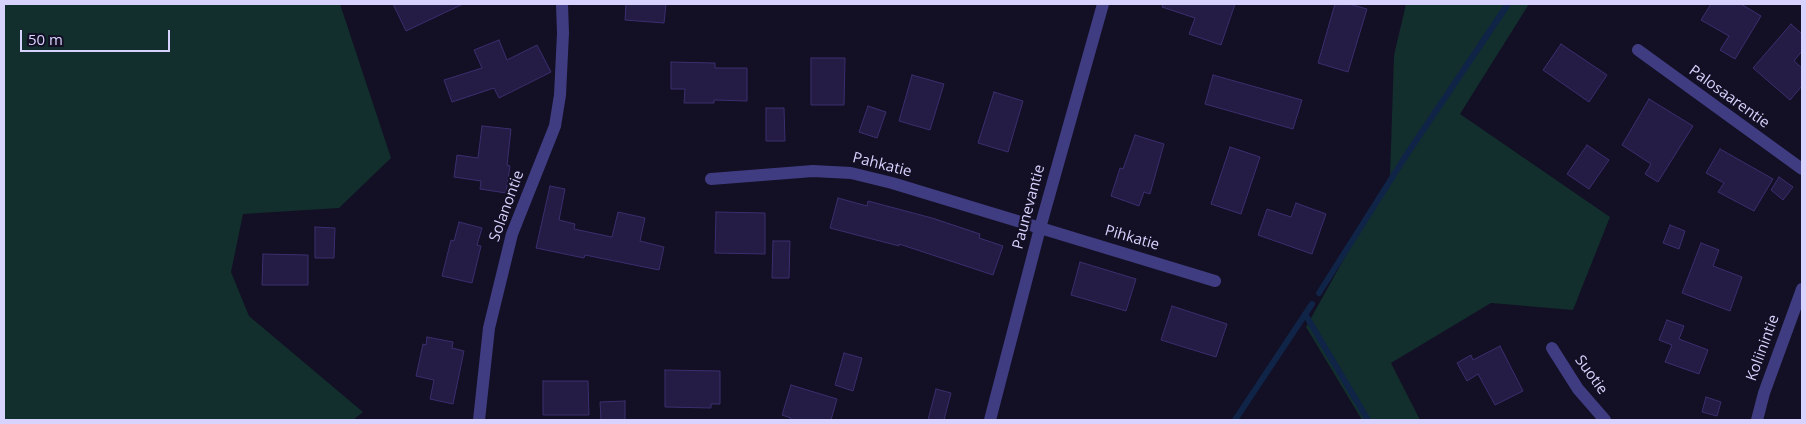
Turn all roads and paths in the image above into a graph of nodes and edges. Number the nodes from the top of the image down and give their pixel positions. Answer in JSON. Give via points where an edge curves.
{"nodes":[{"id":1,"x":562,"y":4,"type":"edge"},
{"id":2,"x":1103,"y":4,"type":"edge"},
{"id":3,"x":1638,"y":50,"type":"dead end"},
{"id":4,"x":1802,"y":169,"type":"edge"},
{"id":5,"x":711,"y":178,"type":"dead end"},
{"id":6,"x":1040,"y":228,"type":"junction"},
{"id":7,"x":1215,"y":281,"type":"dead end"},
{"id":8,"x":1802,"y":288,"type":"edge"},
{"id":9,"x":1552,"y":348,"type":"dead end"},
{"id":10,"x":479,"y":420,"type":"edge"},
{"id":11,"x":990,"y":420,"type":"edge"},
{"id":12,"x":1605,"y":420,"type":"edge"},
{"id":13,"x":1757,"y":420,"type":"edge"}],
"edges":[{"from":1,"to":10,"type":"street","name":"Solanontie","via":[[560,95],[555,126],[512,234],[489,328]]},
{"from":2,"to":6,"type":"street","name":"Paunevantie"},
{"from":3,"to":4,"type":"street","name":"Palosaarentie"},
{"from":5,"to":6,"type":"street","name":"Pahkatie","via":[[813,171],[851,173]]},
{"from":6,"to":7,"type":"street","name":"Pihkatie"},
{"from":6,"to":11,"type":"street","name":"Paunevantie"},
{"from":8,"to":13,"type":"street","name":"Koliinintie"},
{"from":9,"to":12,"type":"street","name":"Suotie","via":[[1578,389]]}]}
